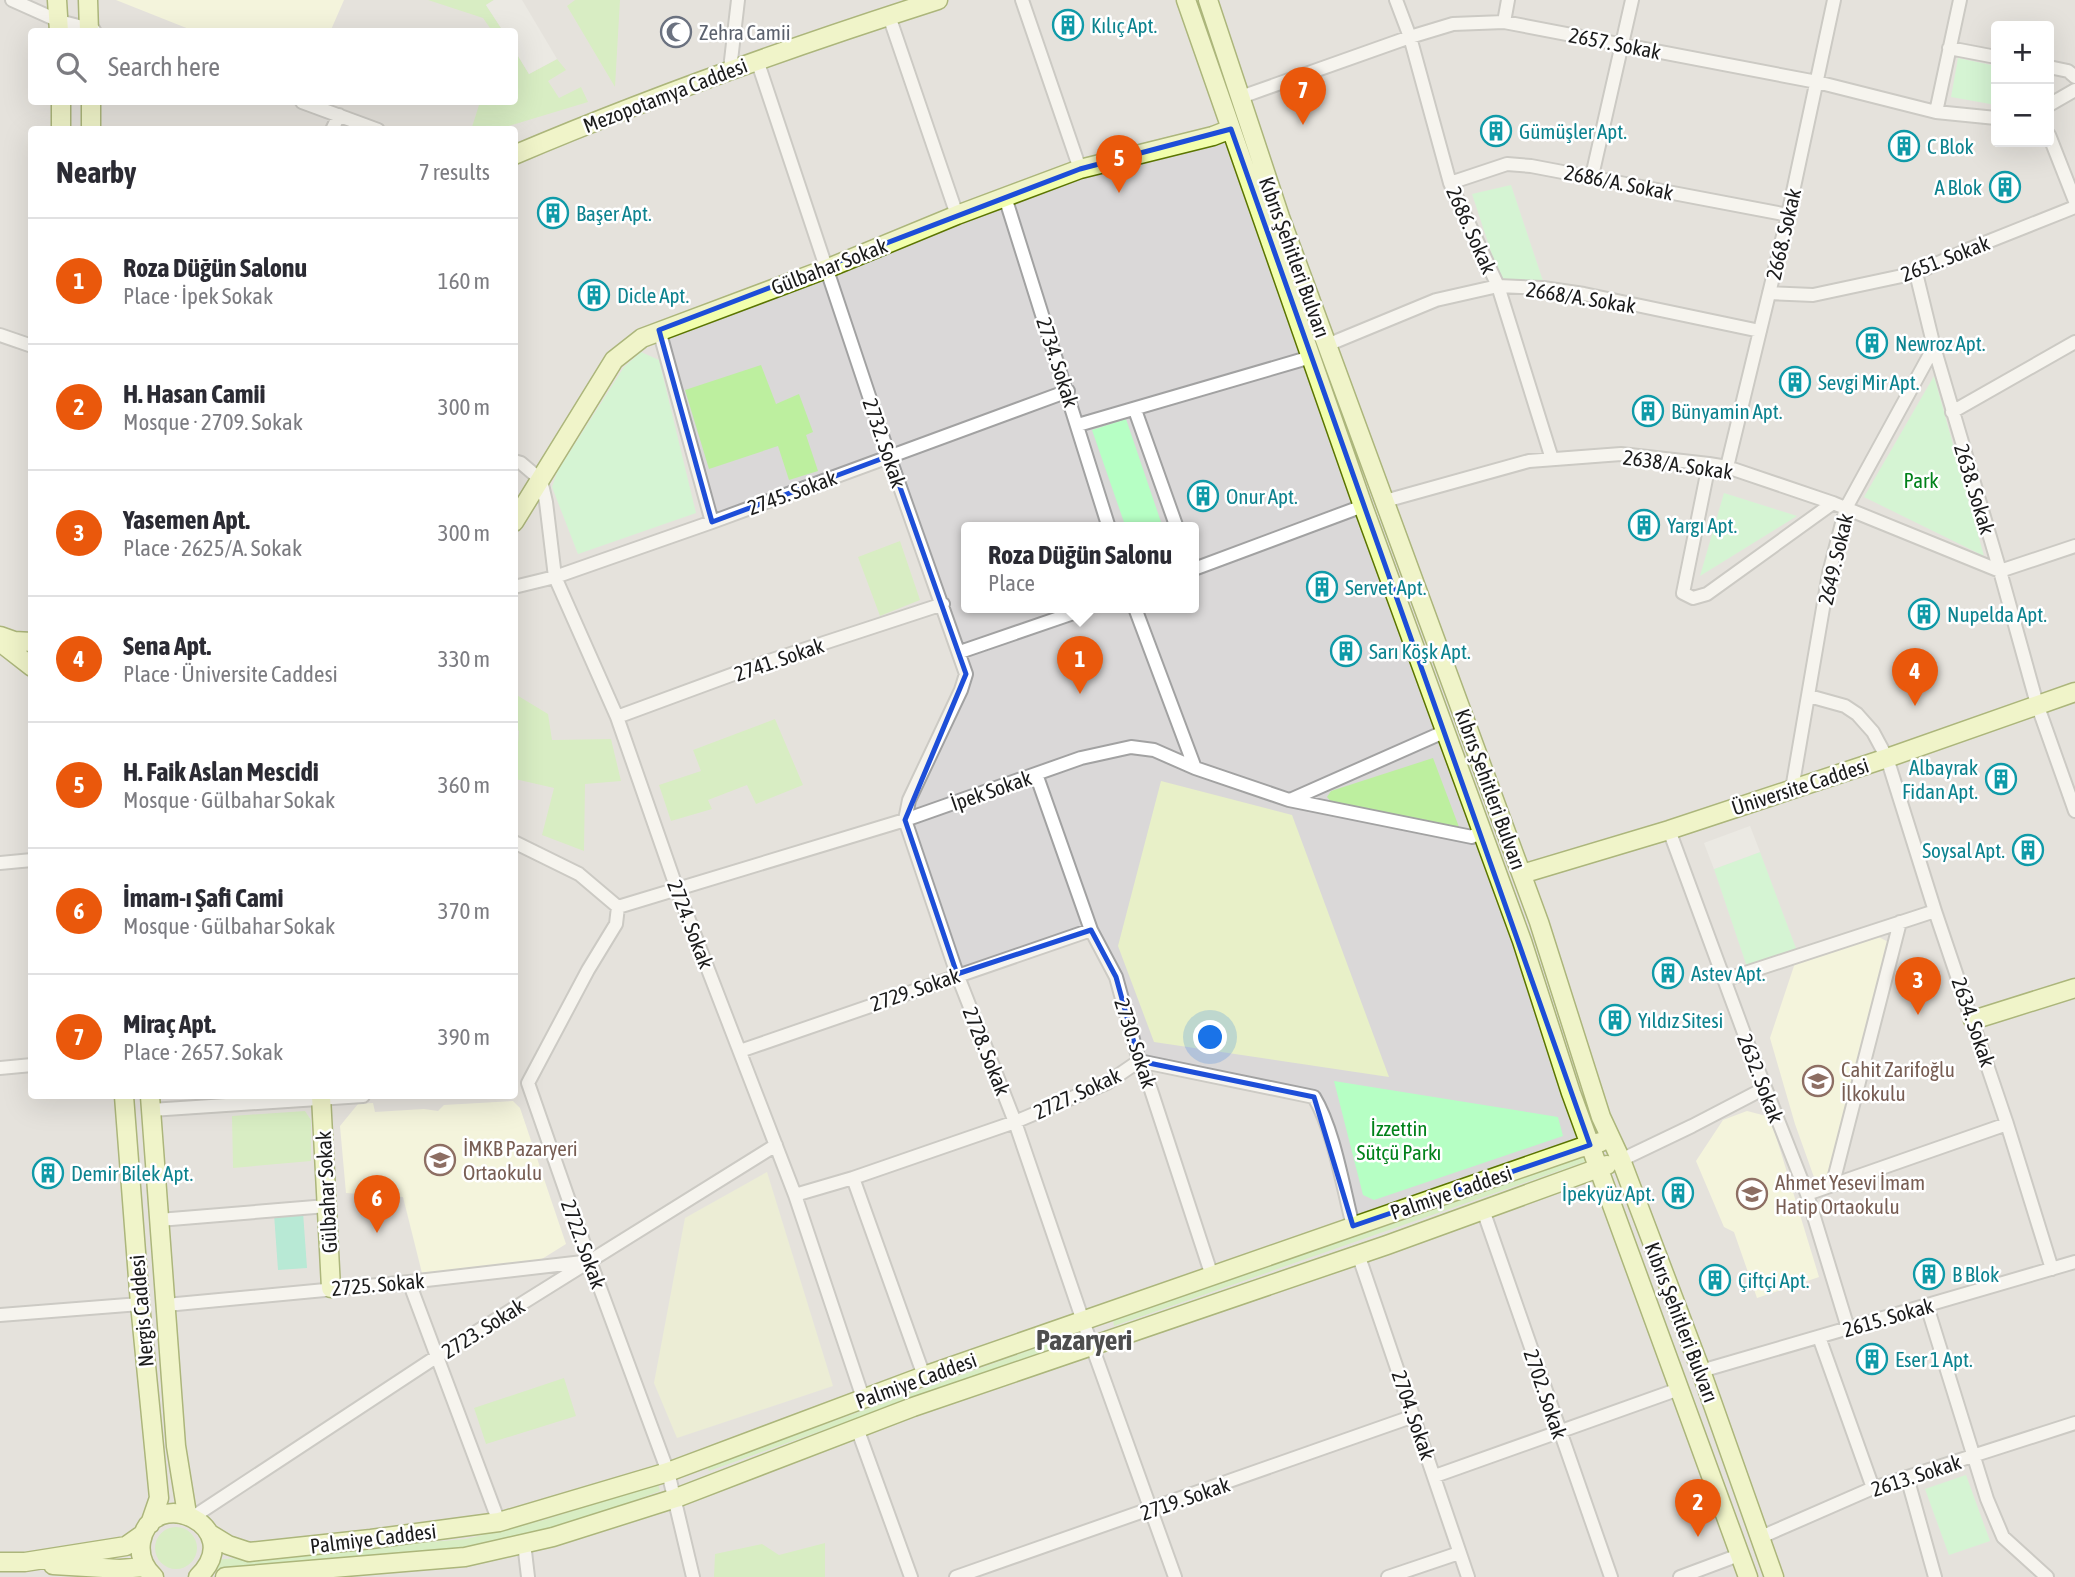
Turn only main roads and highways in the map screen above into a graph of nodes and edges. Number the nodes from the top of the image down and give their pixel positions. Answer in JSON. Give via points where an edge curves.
{"nodes":[{"id":1,"x":58,"y":0,"type":"edge"},
{"id":2,"x":88,"y":0,"type":"edge"},
{"id":3,"x":938,"y":0,"type":"edge"},
{"id":4,"x":1186,"y":0,"type":"edge"},
{"id":5,"x":1209,"y":0,"type":"edge"},
{"id":6,"x":59,"y":26,"type":"edge"},
{"id":7,"x":92,"y":28,"type":"edge"},
{"id":8,"x":61,"y":105,"type":"edge"},
{"id":9,"x":91,"y":105,"type":"edge"},
{"id":10,"x":61,"y":126,"type":"edge"},
{"id":11,"x":91,"y":126,"type":"edge"},
{"id":12,"x":1231,"y":129,"type":"junction"},
{"id":13,"x":518,"y":153,"type":"edge"},
{"id":14,"x":518,"y":516,"type":"edge"},
{"id":15,"x":0,"y":636,"type":"edge"},
{"id":16,"x":0,"y":642,"type":"edge"},
{"id":17,"x":28,"y":642,"type":"edge"},
{"id":18,"x":28,"y":664,"type":"edge"},
{"id":19,"x":2075,"y":692,"type":"edge"},
{"id":20,"x":1522,"y":874,"type":"junction"},
{"id":21,"x":2075,"y":988,"type":"edge"},
{"id":22,"x":1973,"y":1020,"type":"road end"},
{"id":23,"x":124,"y":1099,"type":"edge"},
{"id":24,"x":321,"y":1099,"type":"edge"},
{"id":25,"x":150,"y":1103,"type":"edge"},
{"id":26,"x":1611,"y":1140,"type":"junction"},
{"id":27,"x":1590,"y":1145,"type":"junction"},
{"id":28,"x":1621,"y":1160,"type":"junction"},
{"id":29,"x":1598,"y":1168,"type":"junction"},
{"id":30,"x":331,"y":1288,"type":"road end"},
{"id":31,"x":190,"y":1516,"type":"junction"},
{"id":32,"x":147,"y":1529,"type":"junction"},
{"id":33,"x":209,"y":1534,"type":"junction"},
{"id":34,"x":25,"y":1562,"type":"junction"},
{"id":35,"x":0,"y":1563,"type":"edge"},
{"id":36,"x":377,"y":1571,"type":"edge"},
{"id":37,"x":151,"y":1574,"type":"edge"},
{"id":38,"x":198,"y":1577,"type":"edge"},
{"id":39,"x":225,"y":1577,"type":"edge"},
{"id":40,"x":1748,"y":1577,"type":"edge"},
{"id":41,"x":1774,"y":1577,"type":"edge"}],
"edges":[{"from":1,"to":6,"type":"main road"},
{"from":2,"to":7,"type":"main road"},
{"from":3,"to":13,"type":"main road","name":"Mezopotamya Caddesi","via":[[730,69]]},
{"from":4,"to":12,"type":"main road","name":"Kıbrıs Şehitleri Bulvarı"},
{"from":5,"to":20,"type":"main road","name":"Kıbrıs Şehitleri Bulvarı","via":[[1280,218]]},
{"from":8,"to":10,"type":"main road"},
{"from":9,"to":11,"type":"main road"},
{"from":12,"to":14,"type":"main road","name":"Gülbahar Sokak","via":[[1080,169],[642,338],[614,360]]},
{"from":12,"to":27,"type":"main road","name":"Kıbrıs Şehitleri Bulvarı","via":[[1363,506],[1483,829]]},
{"from":15,"to":17,"type":"main road"},
{"from":16,"to":18,"type":"main road"},
{"from":19,"to":20,"type":"main road","name":"Üniversite Caddesi","via":[[1669,830]]},
{"from":20,"to":26,"type":"main road","name":"Kıbrıs Şehitleri Bulvarı"},
{"from":21,"to":22,"type":"main road"},
{"from":23,"to":32,"type":"main road","name":"Nergis Caddesi","via":[[159,1498]]},
{"from":24,"to":30,"type":"main road","name":"Gülbahar Sokak"},
{"from":25,"to":31,"type":"main road","name":"Nergis Caddesi","via":[[177,1446]]},
{"from":26,"to":27,"type":"main road","name":"Palmiye Caddesi"},
{"from":26,"to":28,"type":"main road","name":"Kıbrıs Şehitleri Bulvarı"},
{"from":27,"to":29,"type":"main road","name":"Kıbrıs Şehitleri Bulvarı"},
{"from":27,"to":33,"type":"main road","name":"Palmiye Caddesi","via":[[924,1376],[668,1472],[499,1522],[248,1552]]},
{"from":28,"to":29,"type":"main road","name":"Palmiye Caddesi"},
{"from":28,"to":41,"type":"main road","name":"Kıbrıs Şehitleri Bulvarı"},
{"from":29,"to":36,"type":"main road","name":"Palmiye Caddesi","via":[[857,1429],[676,1498],[553,1537],[465,1558]]},
{"from":29,"to":40,"type":"main road","name":"Kıbrıs Şehitleri Bulvarı"},
{"from":31,"to":32,"type":"main road","via":[[170,1513]]},
{"from":31,"to":33,"type":"main road"},
{"from":32,"to":34,"type":"main road","via":[[126,1546]]},
{"from":32,"to":37,"type":"main road","name":"Nergis Caddesi","via":[[140,1545]]},
{"from":33,"to":38,"type":"main road","via":[[211,1558]]},
{"from":34,"to":35,"type":"main road"},
{"from":34,"to":37,"type":"main road"},
{"from":36,"to":39,"type":"main road","name":"Palmiye Caddesi"}]}
